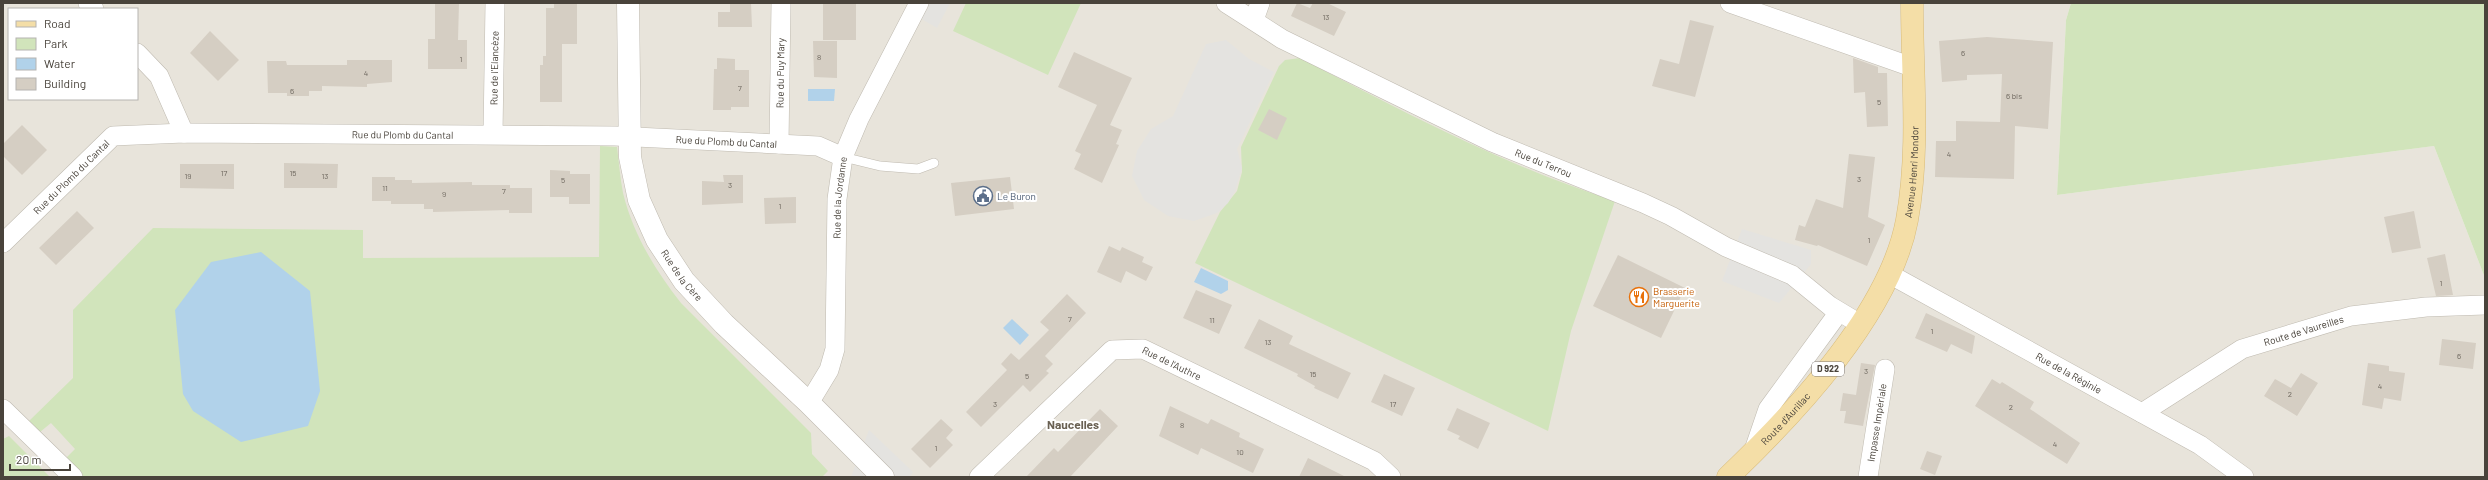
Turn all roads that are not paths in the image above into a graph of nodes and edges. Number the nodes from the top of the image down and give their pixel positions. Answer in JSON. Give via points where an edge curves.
{"nodes":[{"id":1,"x":495,"y":3,"type":"edge"},
{"id":2,"x":628,"y":3,"type":"edge"},
{"id":3,"x":781,"y":3,"type":"edge"},
{"id":4,"x":919,"y":3,"type":"edge"},
{"id":5,"x":1226,"y":3,"type":"edge"},
{"id":6,"x":1730,"y":3,"type":"edge"},
{"id":7,"x":1912,"y":3,"type":"edge"},
{"id":8,"x":1257,"y":11,"type":"edge"},
{"id":9,"x":138,"y":54,"type":"edge"},
{"id":10,"x":1912,"y":67,"type":"junction"},
{"id":11,"x":184,"y":133,"type":"junction"},
{"id":12,"x":493,"y":134,"type":"junction"},
{"id":13,"x":629,"y":137,"type":"junction"},
{"id":14,"x":779,"y":144,"type":"junction"},
{"id":15,"x":843,"y":157,"type":"junction"},
{"id":16,"x":934,"y":163,"type":"dead end"},
{"id":17,"x":3,"y":243,"type":"edge"},
{"id":18,"x":1890,"y":275,"type":"junction"},
{"id":19,"x":2485,"y":305,"type":"edge"},
{"id":20,"x":1839,"y":312,"type":"junction"},
{"id":21,"x":1860,"y":324,"type":"junction"},
{"id":22,"x":1885,"y":369,"type":"dead end"},
{"id":23,"x":809,"y":403,"type":"junction"},
{"id":24,"x":3,"y":409,"type":"edge"},
{"id":25,"x":2142,"y":413,"type":"junction"},
{"id":26,"x":1753,"y":453,"type":"junction"},
{"id":27,"x":73,"y":477,"type":"edge"},
{"id":28,"x":884,"y":477,"type":"edge"},
{"id":29,"x":979,"y":477,"type":"edge"},
{"id":30,"x":1391,"y":477,"type":"edge"},
{"id":31,"x":1728,"y":477,"type":"edge"},
{"id":32,"x":1868,"y":477,"type":"edge"},
{"id":33,"x":2244,"y":477,"type":"edge"}],
"edges":[{"from":1,"to":12,"type":"street","name":"Rue de l'Elancèze"},
{"from":2,"to":13,"type":"street","name":"Rue de la Cère"},
{"from":3,"to":14,"type":"street","name":"Rue du Puy Mary"},
{"from":4,"to":15,"type":"street","name":"Rue de la Jordanne","via":[[859,119]]},
{"from":5,"to":8,"type":"street","name":"Rue du Terrou"},
{"from":6,"to":10,"type":"street"},
{"from":7,"to":10,"type":"main road","name":"Avenue Henri Mondor","number":"D 922"},
{"from":8,"to":20,"type":"street","name":"Rue du Terrou","via":[[1282,39],[1492,142],[1643,203],[1726,247],[1792,275]]},
{"from":9,"to":11,"type":"street","via":[[160,76]]},
{"from":10,"to":18,"type":"main road","name":"Avenue Henri Mondor","number":"D 922","via":[[1914,155],[1911,195],[1907,222]]},
{"from":11,"to":12,"type":"street","name":"Rue du Plomb du Cantal"},
{"from":11,"to":17,"type":"street","name":"Rue du Plomb du Cantal","via":[[113,136]]},
{"from":12,"to":13,"type":"street","name":"Rue du Plomb du Cantal"},
{"from":13,"to":14,"type":"street","name":"Rue du Plomb du Cantal"},
{"from":13,"to":23,"type":"street","name":"Rue de la Cère","via":[[630,157],[639,200],[657,240],[684,281],[724,324]]},
{"from":14,"to":15,"type":"street","name":"Rue du Plomb du Cantal","via":[[818,146]]},
{"from":15,"to":16,"type":"lane","via":[[880,166],[918,169]]},
{"from":15,"to":23,"type":"street","name":"Rue de la Jordanne","via":[[837,199],[835,349],[829,370]]},
{"from":18,"to":21,"type":"main road","name":"Route d'Aurillac","number":"D 922"},
{"from":18,"to":25,"type":"street","name":"Rue de la Réginie"},
{"from":19,"to":25,"type":"street","name":"Route de Vaureilles","via":[[2426,307],[2351,316],[2242,348]]},
{"from":20,"to":21,"type":"street","name":"Rue du Terrou"},
{"from":20,"to":26,"type":"street","via":[[1768,409]]},
{"from":21,"to":26,"type":"main road","name":"Route d'Aurillac","number":"D 922","via":[[1801,403]]},
{"from":22,"to":32,"type":"street","name":"Impasse Impériale"},
{"from":23,"to":28,"type":"street","name":"Rue de la Cère"},
{"from":24,"to":27,"type":"street"},
{"from":25,"to":33,"type":"street","name":"Rue de la Réginie","via":[[2200,445]]},
{"from":26,"to":31,"type":"main road","name":"Route d'Aurillac","number":"D 922"},
{"from":29,"to":30,"type":"street","name":"Rue de l'Authre","via":[[1112,350],[1143,350],[1374,461]]}]}
